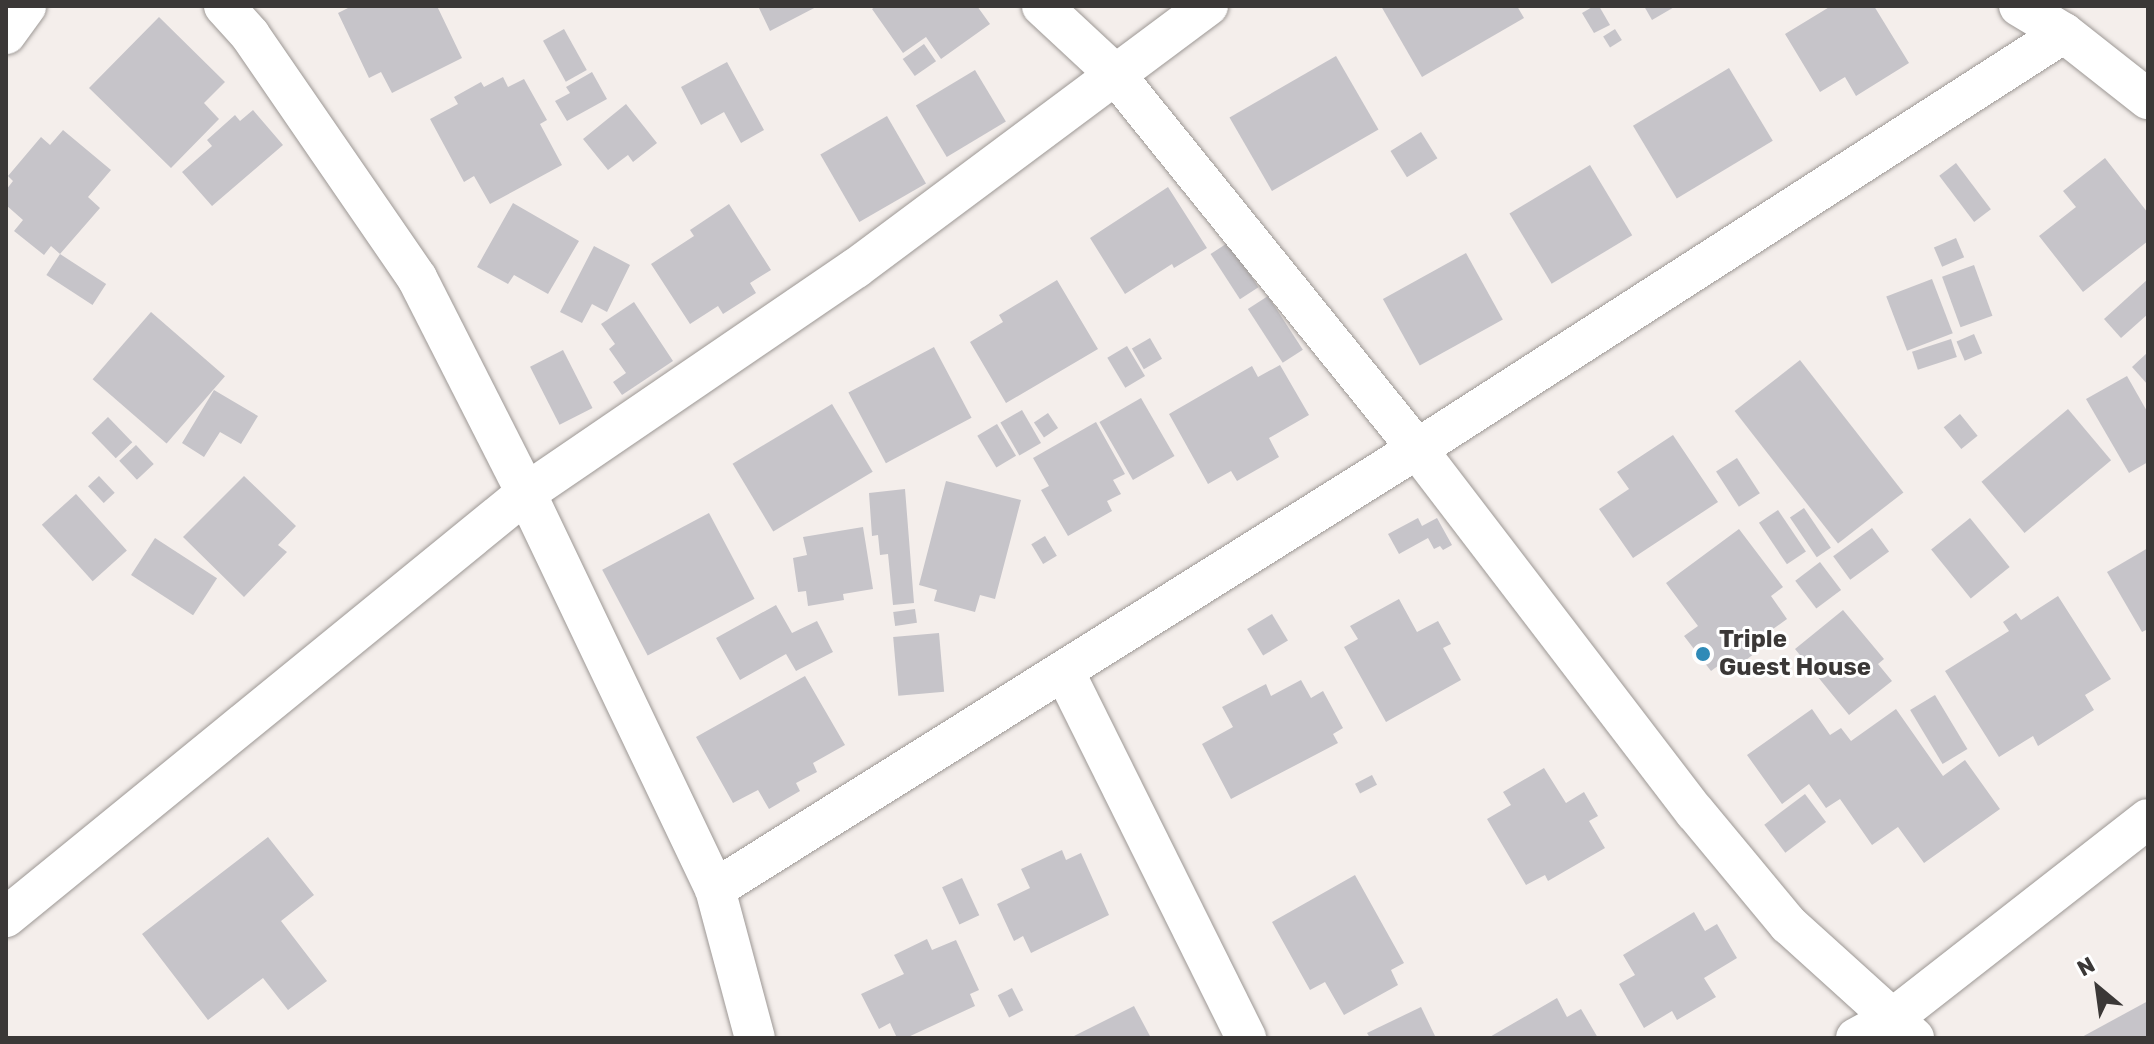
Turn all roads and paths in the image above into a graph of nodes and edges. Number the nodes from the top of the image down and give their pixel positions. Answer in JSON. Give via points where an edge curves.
{"nodes":[{"id":1,"x":26,"y":6,"type":"edge"},
{"id":2,"x":224,"y":6,"type":"edge"},
{"id":3,"x":1042,"y":6,"type":"edge"},
{"id":4,"x":1208,"y":6,"type":"edge"},
{"id":5,"x":2019,"y":6,"type":"edge"},
{"id":6,"x":2064,"y":33,"type":"junction"},
{"id":7,"x":6,"y":34,"type":"edge"},
{"id":8,"x":1114,"y":73,"type":"junction"},
{"id":9,"x":2148,"y":99,"type":"edge"},
{"id":10,"x":1417,"y":449,"type":"junction"},
{"id":11,"x":526,"y":493,"type":"junction"},
{"id":12,"x":1064,"y":671,"type":"junction"},
{"id":13,"x":2148,"y":819,"type":"edge"},
{"id":14,"x":715,"y":889,"type":"junction"},
{"id":15,"x":6,"y":917,"type":"edge"},
{"id":16,"x":1904,"y":1028,"type":"edge"},
{"id":17,"x":755,"y":1038,"type":"edge"},
{"id":18,"x":1246,"y":1038,"type":"edge"},
{"id":19,"x":1856,"y":1038,"type":"edge"}],
"edges":[{"from":1,"to":7,"type":"street"},
{"from":2,"to":11,"type":"street","via":[[250,35],[417,278]]},
{"from":3,"to":8,"type":"street"},
{"from":4,"to":8,"type":"street"},
{"from":5,"to":6,"type":"street"},
{"from":6,"to":9,"type":"street"},
{"from":6,"to":10,"type":"street"},
{"from":8,"to":10,"type":"street"},
{"from":8,"to":11,"type":"street","via":[[856,268]]},
{"from":10,"to":12,"type":"street"},
{"from":10,"to":16,"type":"street","via":[[1788,924]]},
{"from":11,"to":14,"type":"street"},
{"from":11,"to":15,"type":"street"},
{"from":12,"to":14,"type":"street"},
{"from":12,"to":18,"type":"street"},
{"from":13,"to":16,"type":"street"},
{"from":14,"to":17,"type":"street"},
{"from":16,"to":19,"type":"street"}]}
